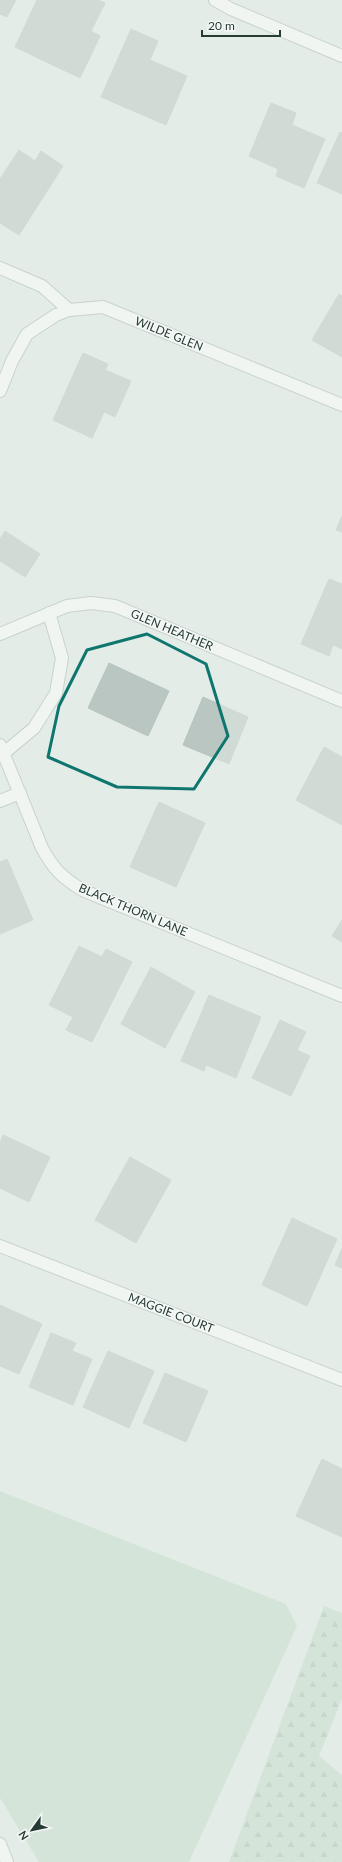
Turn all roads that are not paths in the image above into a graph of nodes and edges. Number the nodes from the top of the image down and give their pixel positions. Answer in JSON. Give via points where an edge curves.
{"nodes":[{"id":1,"x":215,"y":0,"type":"edge"},
{"id":2,"x":342,"y":56,"type":"edge"},
{"id":3,"x":0,"y":268,"type":"edge"},
{"id":4,"x":69,"y":310,"type":"junction"},
{"id":5,"x":0,"y":391,"type":"edge"},
{"id":6,"x":342,"y":404,"type":"edge"},
{"id":7,"x":48,"y":614,"type":"junction"},
{"id":8,"x":0,"y":634,"type":"edge"},
{"id":9,"x":342,"y":701,"type":"edge"},
{"id":10,"x":2,"y":749,"type":"edge"},
{"id":11,"x":20,"y":792,"type":"junction"},
{"id":12,"x":0,"y":801,"type":"edge"},
{"id":13,"x":342,"y":996,"type":"edge"},
{"id":14,"x":0,"y":1246,"type":"edge"},
{"id":15,"x":342,"y":1380,"type":"edge"},
{"id":16,"x":0,"y":1844,"type":"edge"},
{"id":17,"x":7,"y":1862,"type":"edge"}],
"edges":[{"from":1,"to":2,"type":"street"},
{"from":3,"to":4,"type":"street","via":[[42,286]]},
{"from":4,"to":5,"type":"street","name":"WILDE GLEN","via":[[56,315],[27,334]]},
{"from":4,"to":6,"type":"street","name":"WILDE GLEN","via":[[103,307]]},
{"from":7,"to":8,"type":"street","name":"GLEN HEATHER"},
{"from":7,"to":9,"type":"street","name":"GLEN HEATHER","via":[[67,606],[91,603],[115,606]]},
{"from":7,"to":10,"type":"street","via":[[62,658],[56,693],[34,728]]},
{"from":10,"to":11,"type":"street","name":"BLACK THORN LANE"},
{"from":11,"to":12,"type":"street"},
{"from":11,"to":13,"type":"street","name":"BLACK THORN LANE","via":[[50,862],[61,876],[82,890]]},
{"from":14,"to":15,"type":"street","name":"MAGGIE COURT"},
{"from":16,"to":17,"type":"street"}]}
